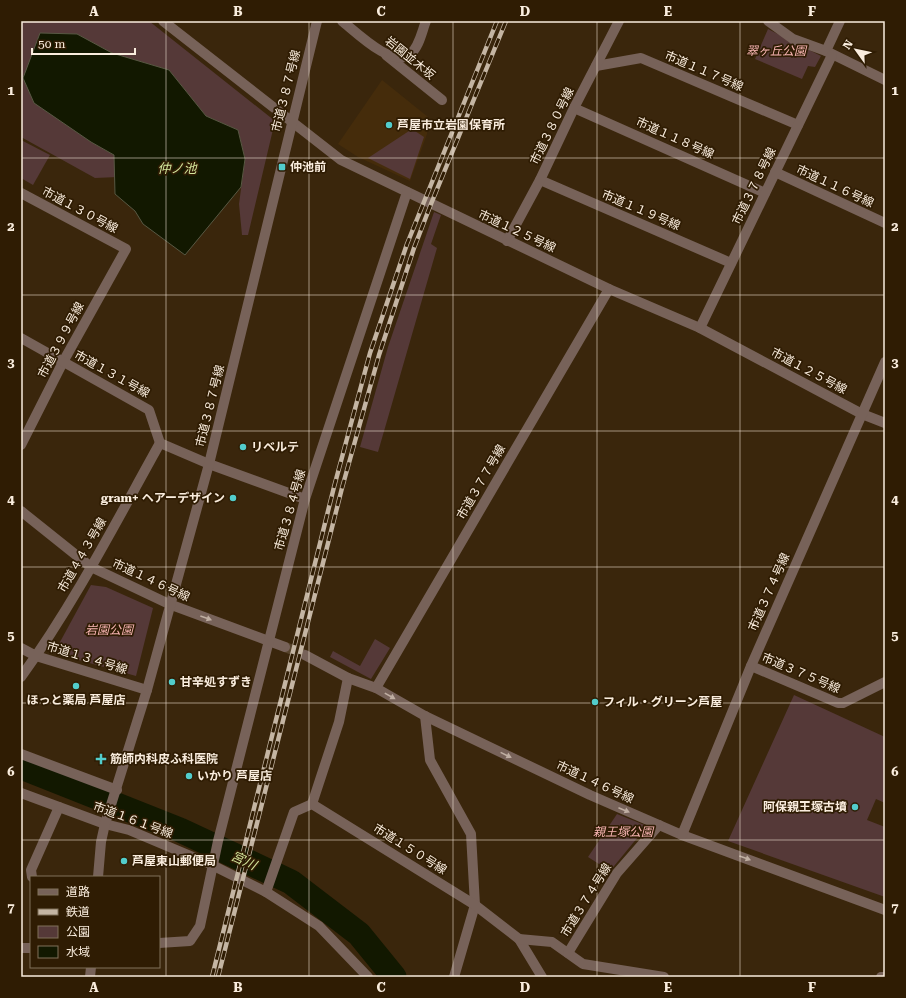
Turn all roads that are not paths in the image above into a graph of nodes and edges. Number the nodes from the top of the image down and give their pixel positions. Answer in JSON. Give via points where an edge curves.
{"nodes":[{"id":1,"x":163,"y":21,"type":"edge"},
{"id":2,"x":317,"y":21,"type":"edge"},
{"id":3,"x":342,"y":21,"type":"edge"},
{"id":4,"x":426,"y":21,"type":"edge"},
{"id":5,"x":618,"y":21,"type":"edge"},
{"id":6,"x":768,"y":21,"type":"edge"},
{"id":7,"x":840,"y":21,"type":"edge"},
{"id":8,"x":829,"y":53,"type":"junction"},
{"id":9,"x":386,"y":55,"type":"junction"},
{"id":10,"x":596,"y":66,"type":"junction"},
{"id":11,"x":885,"y":80,"type":"edge"},
{"id":12,"x":442,"y":100,"type":"dead end"},
{"id":13,"x":574,"y":108,"type":"junction"},
{"id":14,"x":292,"y":120,"type":"junction"},
{"id":15,"x":798,"y":125,"type":"junction"},
{"id":16,"x":775,"y":172,"type":"junction"},
{"id":17,"x":540,"y":180,"type":"junction"},
{"id":18,"x":407,"y":192,"type":"junction"},
{"id":19,"x":21,"y":193,"type":"edge"},
{"id":20,"x":765,"y":193,"type":"junction"},
{"id":21,"x":885,"y":223,"type":"edge"},
{"id":22,"x":507,"y":241,"type":"junction"},
{"id":23,"x":126,"y":249,"type":"joint"},
{"id":24,"x":732,"y":263,"type":"junction"},
{"id":25,"x":609,"y":288,"type":"junction"},
{"id":26,"x":700,"y":328,"type":"junction"},
{"id":27,"x":21,"y":338,"type":"edge"},
{"id":28,"x":63,"y":362,"type":"junction"},
{"id":29,"x":885,"y":362,"type":"edge"},
{"id":30,"x":862,"y":414,"type":"junction"},
{"id":31,"x":885,"y":423,"type":"edge"},
{"id":32,"x":160,"y":443,"type":"junction"},
{"id":33,"x":21,"y":445,"type":"edge"},
{"id":34,"x":209,"y":464,"type":"junction"},
{"id":35,"x":305,"y":499,"type":"junction"},
{"id":36,"x":21,"y":511,"type":"edge"},
{"id":37,"x":91,"y":567,"type":"junction"},
{"id":38,"x":169,"y":604,"type":"junction"},
{"id":39,"x":269,"y":641,"type":"junction"},
{"id":40,"x":285,"y":647,"type":"tunnel mouth"},
{"id":41,"x":21,"y":648,"type":"edge"},
{"id":42,"x":305,"y":655,"type":"tunnel mouth"},
{"id":43,"x":36,"y":656,"type":"junction"},
{"id":44,"x":751,"y":666,"type":"junction"},
{"id":45,"x":21,"y":677,"type":"edge"},
{"id":46,"x":348,"y":678,"type":"junction"},
{"id":47,"x":885,"y":682,"type":"edge"},
{"id":48,"x":376,"y":688,"type":"junction"},
{"id":49,"x":147,"y":690,"type":"junction"},
{"id":50,"x":424,"y":716,"type":"junction"},
{"id":51,"x":21,"y":754,"type":"edge"},
{"id":52,"x":116,"y":792,"type":"junction"},
{"id":53,"x":21,"y":793,"type":"edge"},
{"id":54,"x":312,"y":804,"type":"junction"},
{"id":55,"x":59,"y":807,"type":"junction"},
{"id":56,"x":105,"y":824,"type":"junction"},
{"id":57,"x":659,"y":825,"type":"junction"},
{"id":58,"x":682,"y":835,"type":"junction"},
{"id":59,"x":212,"y":865,"type":"junction"},
{"id":60,"x":32,"y":876,"type":"edge"},
{"id":61,"x":98,"y":876,"type":"edge"},
{"id":62,"x":268,"y":887,"type":"junction"},
{"id":63,"x":475,"y":905,"type":"junction"},
{"id":64,"x":885,"y":910,"type":"edge"},
{"id":65,"x":519,"y":940,"type":"junction"},
{"id":66,"x":160,"y":943,"type":"edge"},
{"id":67,"x":568,"y":953,"type":"junction"},
{"id":68,"x":368,"y":977,"type":"edge"},
{"id":69,"x":454,"y":977,"type":"edge"},
{"id":70,"x":542,"y":977,"type":"edge"},
{"id":71,"x":664,"y":977,"type":"edge"},
{"id":72,"x":882,"y":977,"type":"edge"},
{"id":73,"x":885,"y":977,"type":"edge"}],
"edges":[{"from":1,"to":14,"type":"street","name":"市道１２５号線"},
{"from":2,"to":14,"type":"street","name":"市道３８７号線"},
{"from":3,"to":9,"type":"street","name":"岩園並木坂"},
{"from":4,"to":9,"type":"street","via":[[410,55],[400,58]]},
{"from":5,"to":10,"type":"street","name":"市道３８０号線"},
{"from":6,"to":8,"type":"street","via":[[793,39]]},
{"from":7,"to":8,"type":"street","name":"市道３７８号線"},
{"from":8,"to":11,"type":"street"},
{"from":8,"to":15,"type":"street","name":"市道３７８号線"},
{"from":9,"to":12,"type":"street","name":"岩園並木坂"},
{"from":10,"to":13,"type":"street","name":"市道３８０号線"},
{"from":10,"to":15,"type":"street","name":"市道１１７号線","via":[[641,58]]},
{"from":13,"to":17,"type":"street","name":"市道３８０号線"},
{"from":13,"to":20,"type":"street","name":"市道１１８号線"},
{"from":14,"to":18,"type":"street","name":"市道１２５号線","via":[[341,160]]},
{"from":14,"to":34,"type":"street","name":"市道３８７号線"},
{"from":15,"to":16,"type":"street","name":"市道３７８号線"},
{"from":16,"to":20,"type":"street","name":"市道３７８号線"},
{"from":16,"to":21,"type":"street","name":"市道１１６号線"},
{"from":17,"to":22,"type":"street","name":"市道３８０号線"},
{"from":17,"to":24,"type":"street","name":"市道１１９号線"},
{"from":18,"to":22,"type":"street","name":"市道１２５号線"},
{"from":18,"to":35,"type":"street","name":"市道３８４号線"},
{"from":19,"to":23,"type":"street","name":"市道１３０号線"},
{"from":20,"to":24,"type":"street","name":"市道３７８号線"},
{"from":22,"to":25,"type":"street","name":"市道１２５号線"},
{"from":23,"to":28,"type":"street","name":"市道３９９号線"},
{"from":24,"to":26,"type":"street","name":"市道３７８号線"},
{"from":25,"to":26,"type":"street","name":"市道１２５号線"},
{"from":25,"to":48,"type":"street","name":"市道３７７号線"},
{"from":26,"to":30,"type":"street","name":"市道１２５号線"},
{"from":27,"to":28,"type":"street","name":"市道１３１号線"},
{"from":28,"to":32,"type":"street","name":"市道１３１号線","via":[[149,410]]},
{"from":28,"to":33,"type":"street","name":"市道３９９号線"},
{"from":29,"to":30,"type":"street","name":"市道３７４号線"},
{"from":30,"to":31,"type":"street","name":"市道１２５号線"},
{"from":30,"to":44,"type":"street","name":"市道３７４号線"},
{"from":32,"to":34,"type":"street"},
{"from":32,"to":37,"type":"street","name":"市道４４３号線"},
{"from":34,"to":35,"type":"street"},
{"from":34,"to":38,"type":"street","name":"市道３８７号線"},
{"from":35,"to":39,"type":"street","name":"市道３８４号線"},
{"from":36,"to":37,"type":"street","name":"市道１４６号線"},
{"from":37,"to":38,"type":"street","name":"市道１４６号線"},
{"from":37,"to":43,"type":"street","name":"市道４４３号線"},
{"from":38,"to":39,"type":"street","name":"市道１４６号線","one_way":true},
{"from":38,"to":49,"type":"street","name":"市道３８７号線"},
{"from":39,"to":40,"type":"street","name":"市道１４６号線"},
{"from":39,"to":59,"type":"street","name":"市道３８４号線"},
{"from":41,"to":43,"type":"street","name":"市道１３４号線"},
{"from":42,"to":46,"type":"street","name":"市道１４６号線"},
{"from":43,"to":45,"type":"street","name":"市道４４３号線"},
{"from":43,"to":49,"type":"street","name":"市道１３４号線"},
{"from":44,"to":47,"type":"street","name":"市道３７５号線","via":[[838,703],[843,703]]},
{"from":44,"to":58,"type":"street","name":"市道３７４号線"},
{"from":46,"to":48,"type":"street","name":"市道１４６号線"},
{"from":46,"to":54,"type":"street","via":[[339,722]]},
{"from":48,"to":50,"type":"street","name":"市道１４６号線","one_way":true},
{"from":49,"to":52,"type":"street","name":"市道３８７号線"},
{"from":50,"to":57,"type":"street","name":"市道１４６号線","one_way":true},
{"from":50,"to":63,"type":"street","via":[[430,760],[471,834]]},
{"from":51,"to":52,"type":"street"},
{"from":52,"to":56,"type":"street","name":"市道３８７号線"},
{"from":53,"to":55,"type":"street","name":"市道１６１号線"},
{"from":54,"to":62,"type":"street","via":[[294,812]]},
{"from":54,"to":63,"type":"street","name":"市道１５０号線"},
{"from":55,"to":56,"type":"street","name":"市道１６１号線"},
{"from":55,"to":60,"type":"street","via":[[31,870]]},
{"from":56,"to":59,"type":"street","name":"市道１６１号線","via":[[129,830]]},
{"from":56,"to":61,"type":"street"},
{"from":57,"to":58,"type":"street","name":"市道１４６号線"},
{"from":57,"to":67,"type":"street","name":"市道３７４号線","via":[[617,873]]},
{"from":58,"to":64,"type":"street","name":"市道１４６号線","one_way":true},
{"from":59,"to":62,"type":"street","name":"市道１６１号線"},
{"from":59,"to":66,"type":"street","name":"市道３８４号線","via":[[200,926],[190,941]]},
{"from":62,"to":68,"type":"street","name":"市道１６１号線","via":[[319,926]]},
{"from":63,"to":65,"type":"street","name":"市道１５０号線"},
{"from":63,"to":69,"type":"street"},
{"from":65,"to":67,"type":"street","via":[[552,942]]},
{"from":65,"to":70,"type":"street","name":"市道１５０号線"},
{"from":67,"to":71,"type":"street","via":[[583,964]]},
{"from":72,"to":73,"type":"street"}]}
